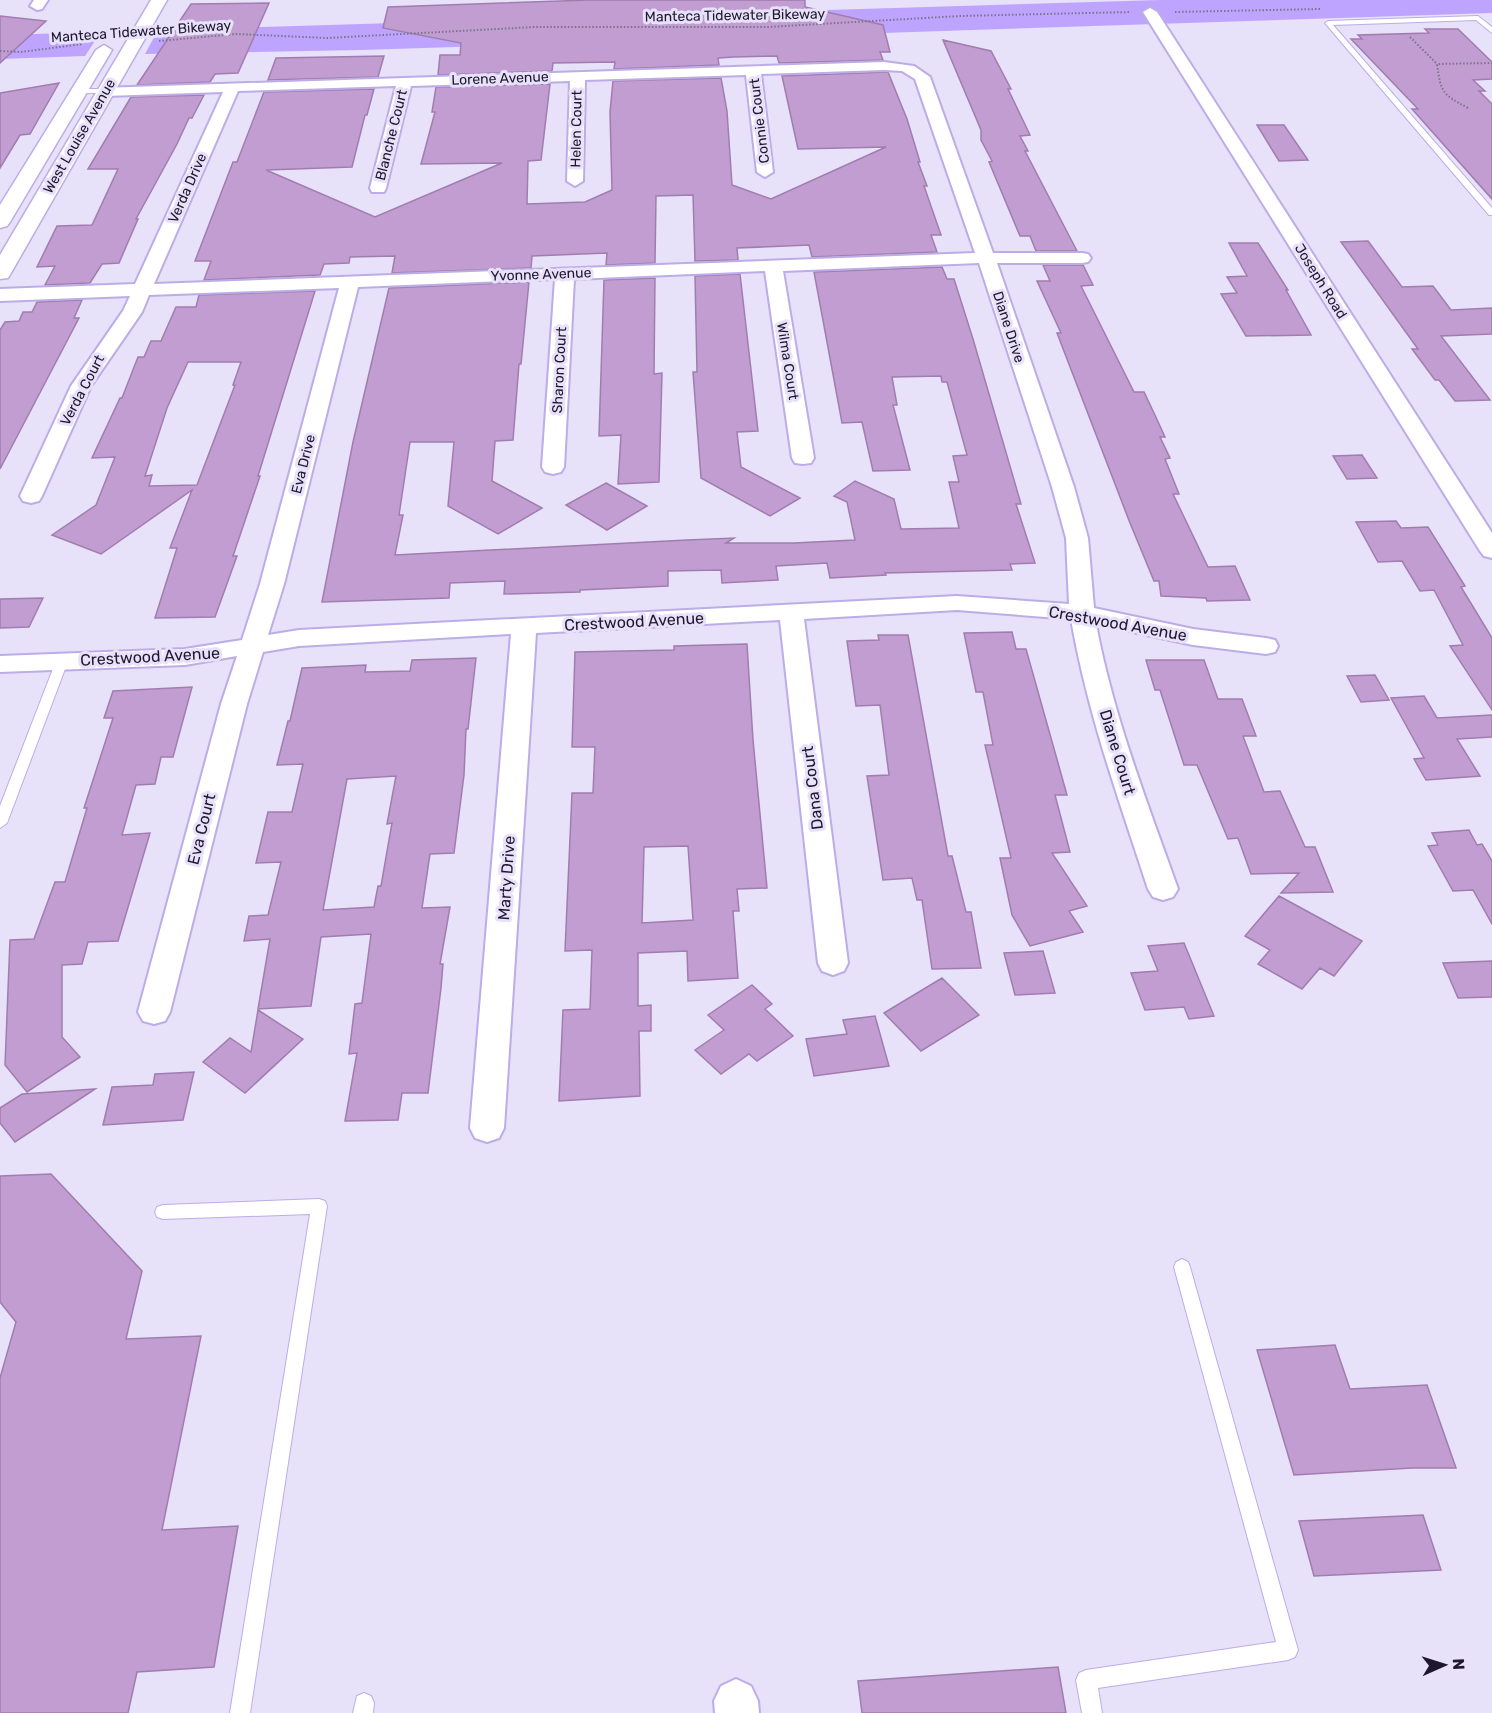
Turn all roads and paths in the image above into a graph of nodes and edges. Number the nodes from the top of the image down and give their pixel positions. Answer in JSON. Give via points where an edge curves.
{"nodes":[{"id":1,"x":159,"y":0,"type":"edge"},
{"id":2,"x":1329,"y":9,"type":"dead end"},
{"id":3,"x":1150,"y":12,"type":"junction"},
{"id":4,"x":1492,"y":31,"type":"edge"},
{"id":5,"x":1408,"y":35,"type":"dead end"},
{"id":6,"x":111,"y":39,"type":"joint"},
{"id":7,"x":133,"y":43,"type":"junction"},
{"id":8,"x":0,"y":51,"type":"edge"},
{"id":9,"x":1492,"y":63,"type":"edge"},
{"id":10,"x":1437,"y":64,"type":"junction"},
{"id":11,"x":893,"y":66,"type":"joint"},
{"id":12,"x":753,"y":70,"type":"junction"},
{"id":13,"x":578,"y":76,"type":"junction"},
{"id":14,"x":405,"y":81,"type":"junction"},
{"id":15,"x":232,"y":88,"type":"junction"},
{"id":16,"x":106,"y":91,"type":"junction"},
{"id":17,"x":79,"y":92,"type":"junction"},
{"id":18,"x":1468,"y":108,"type":"dead end"},
{"id":19,"x":765,"y":172,"type":"dead end"},
{"id":20,"x":575,"y":181,"type":"dead end"},
{"id":21,"x":378,"y":188,"type":"dead end"},
{"id":22,"x":1492,"y":213,"type":"edge"},
{"id":23,"x":0,"y":222,"type":"edge"},
{"id":24,"x":986,"y":258,"type":"junction"},
{"id":25,"x":1082,"y":258,"type":"dead end"},
{"id":26,"x":773,"y":265,"type":"junction"},
{"id":27,"x":0,"y":273,"type":"edge"},
{"id":28,"x":565,"y":273,"type":"junction"},
{"id":29,"x":350,"y":281,"type":"junction"},
{"id":30,"x":142,"y":289,"type":"junction"},
{"id":31,"x":0,"y":295,"type":"edge"},
{"id":32,"x":803,"y":458,"type":"dead end"},
{"id":33,"x":553,"y":467,"type":"dead end"},
{"id":34,"x":31,"y":496,"type":"dead end"},
{"id":35,"x":1492,"y":551,"type":"edge"},
{"id":36,"x":791,"y":612,"type":"junction"},
{"id":37,"x":1083,"y":613,"type":"junction"},
{"id":38,"x":524,"y":627,"type":"junction"},
{"id":39,"x":252,"y":646,"type":"junction"},
{"id":40,"x":1266,"y":646,"type":"dead end"},
{"id":41,"x":62,"y":661,"type":"junction"},
{"id":42,"x":0,"y":664,"type":"edge"},
{"id":43,"x":0,"y":823,"type":"edge"},
{"id":44,"x":1163,"y":889,"type":"dead end"},
{"id":45,"x":833,"y":963,"type":"dead end"},
{"id":46,"x":154,"y":1012,"type":"dead end"},
{"id":47,"x":487,"y":1128,"type":"dead end"},
{"id":48,"x":163,"y":1212,"type":"dead end"},
{"id":49,"x":1182,"y":1267,"type":"dead end"},
{"id":50,"x":240,"y":1713,"type":"edge"},
{"id":51,"x":1092,"y":1713,"type":"edge"}],
"edges":[{"from":1,"to":7,"type":"main road","name":"West Louise Avenue"},
{"from":2,"to":3,"type":"path","name":"Manteca Tidewater Bikeway"},
{"from":3,"to":7,"type":"path","name":"Manteca Tidewater Bikeway","via":[[960,16],[767,27],[535,27],[327,38],[236,34]]},
{"from":3,"to":35,"type":"street","name":"Joseph Road"},
{"from":4,"to":22,"type":"lane","via":[[1478,18],[1328,23]]},
{"from":5,"to":10,"type":"path"},
{"from":6,"to":8,"type":"path","name":"Manteca Tidewater Bikeway","via":[[21,52]]},
{"from":6,"to":17,"type":"main road","name":"West Louise Avenue"},
{"from":7,"to":16,"type":"main road","name":"West Louise Avenue"},
{"from":9,"to":10,"type":"path"},
{"from":10,"to":18,"type":"path","via":[[1440,88],[1450,99]]},
{"from":11,"to":12,"type":"street","name":"Lorene Avenue"},
{"from":11,"to":24,"type":"street","name":"Diane Drive","via":[[910,68],[922,77]]},
{"from":12,"to":13,"type":"street","name":"Lorene Avenue"},
{"from":12,"to":19,"type":"street","name":"Connie Court"},
{"from":13,"to":14,"type":"street","name":"Lorene Avenue"},
{"from":13,"to":20,"type":"street","name":"Helen Court"},
{"from":14,"to":15,"type":"street","name":"Lorene Avenue"},
{"from":14,"to":21,"type":"street","name":"Blanche Court"},
{"from":15,"to":16,"type":"street","name":"Lorene Avenue"},
{"from":15,"to":30,"type":"street","name":"Verda Drive"},
{"from":16,"to":17,"type":"lane"},
{"from":16,"to":27,"type":"main road","name":"West Louise Avenue"},
{"from":17,"to":23,"type":"main road","name":"West Louise Avenue"},
{"from":24,"to":25,"type":"street","name":"Yvonne Avenue"},
{"from":24,"to":26,"type":"street","name":"Yvonne Avenue"},
{"from":24,"to":37,"type":"street","name":"Diane Drive","via":[[1077,538]]},
{"from":26,"to":28,"type":"street","name":"Yvonne Avenue"},
{"from":26,"to":32,"type":"street","name":"Wilma Court"},
{"from":28,"to":29,"type":"street","name":"Yvonne Avenue"},
{"from":28,"to":33,"type":"street","name":"Sharon Court"},
{"from":29,"to":30,"type":"street","name":"Yvonne Avenue"},
{"from":29,"to":39,"type":"street","name":"Eva Drive","via":[[272,584]]},
{"from":30,"to":31,"type":"street","name":"Yvonne Avenue"},
{"from":30,"to":34,"type":"street","name":"Verda Court","via":[[132,312],[81,386]]},
{"from":36,"to":37,"type":"street","name":"Crestwood Avenue","via":[[957,603]]},
{"from":36,"to":38,"type":"street","name":"Crestwood Avenue"},
{"from":36,"to":45,"type":"street","name":"Dana Court"},
{"from":37,"to":40,"type":"street","name":"Crestwood Avenue","via":[[1193,637]]},
{"from":37,"to":44,"type":"street","name":"Diane Court","via":[[1090,658],[1111,735]]},
{"from":38,"to":39,"type":"street","name":"Crestwood Avenue","via":[[299,638]]},
{"from":38,"to":47,"type":"street","name":"Marty Drive"},
{"from":39,"to":41,"type":"street","name":"Crestwood Avenue","via":[[185,657]]},
{"from":39,"to":46,"type":"street","name":"Eva Court"},
{"from":41,"to":42,"type":"street","name":"Crestwood Avenue"},
{"from":41,"to":43,"type":"lane"},
{"from":48,"to":50,"type":"lane","via":[[319,1206]]},
{"from":49,"to":51,"type":"lane","via":[[1288,1650],[1086,1680]]}]}
